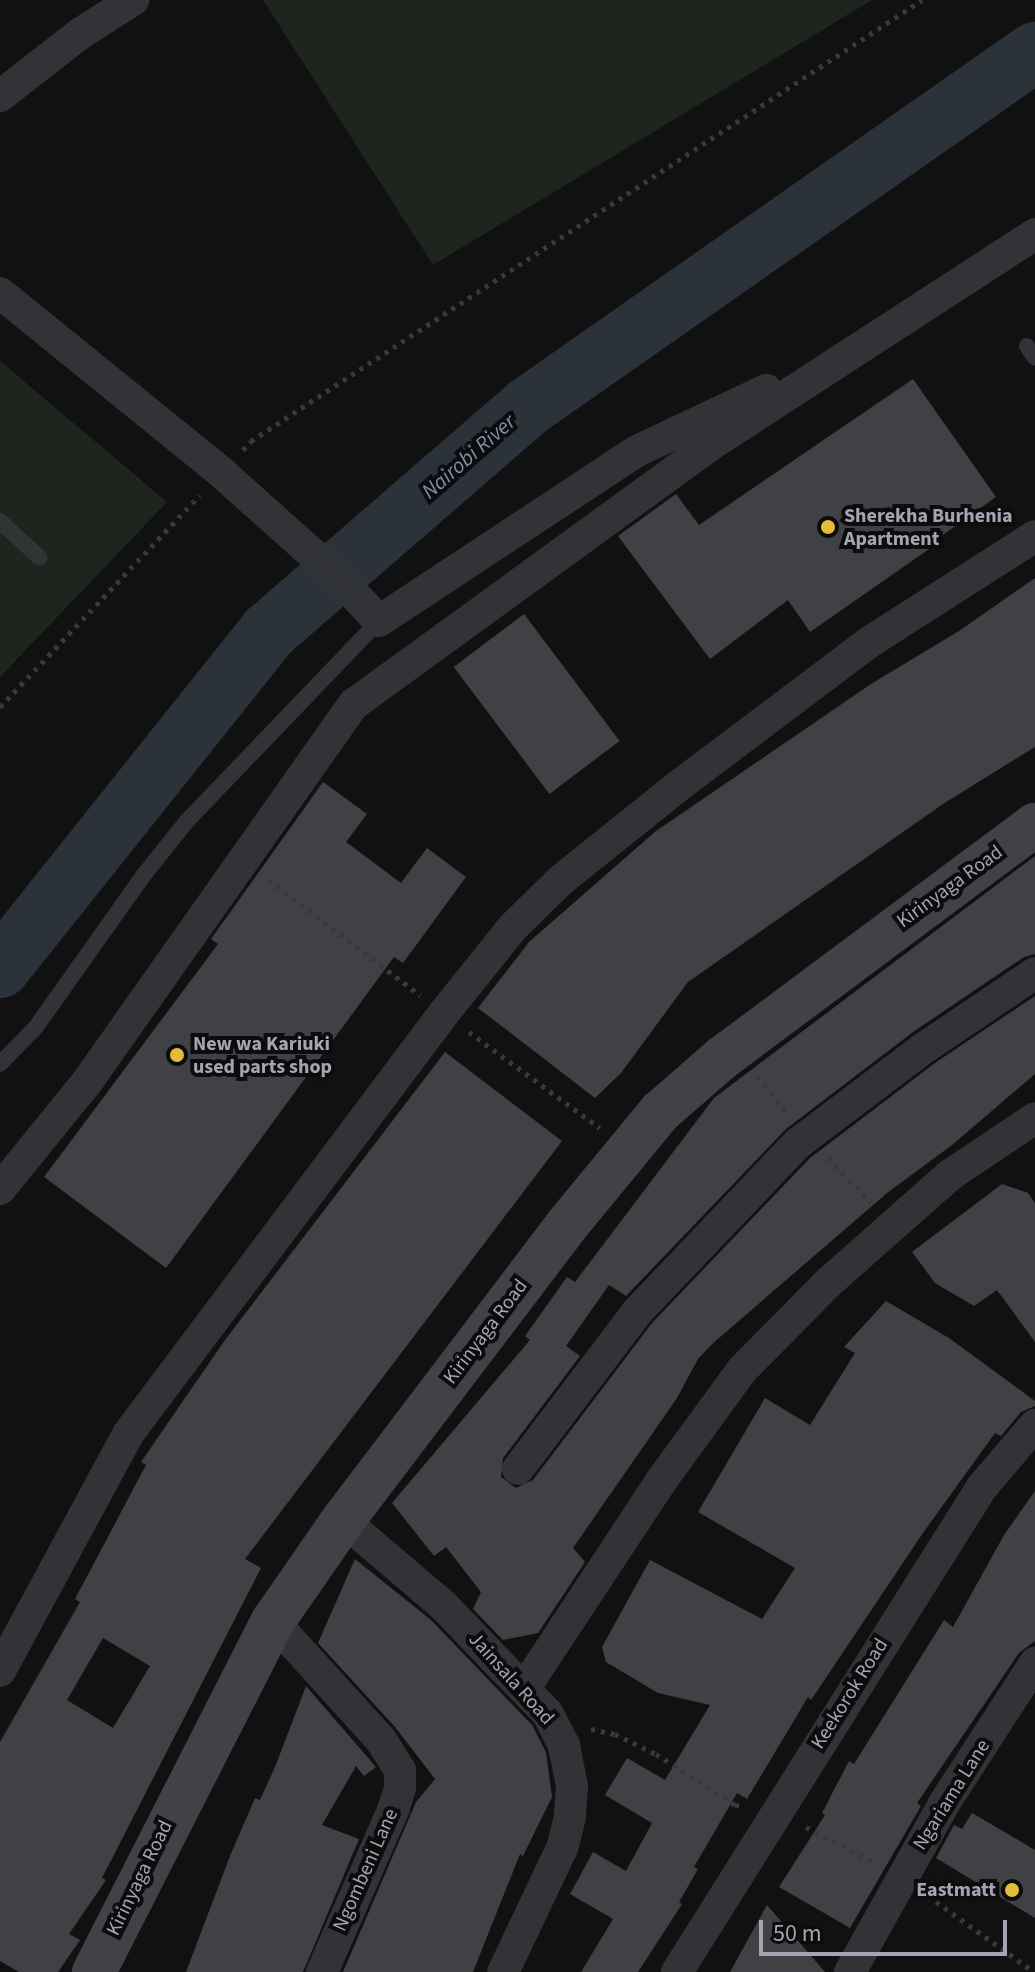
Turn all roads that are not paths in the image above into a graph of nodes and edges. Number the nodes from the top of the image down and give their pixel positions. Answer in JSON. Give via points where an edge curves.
{"nodes":[{"id":1,"x":133,"y":0,"type":"edge"},
{"id":2,"x":0,"y":96,"type":"edge"},
{"id":3,"x":1035,"y":234,"type":"edge"},
{"id":4,"x":0,"y":293,"type":"edge"},
{"id":5,"x":854,"y":353,"type":"junction"},
{"id":6,"x":0,"y":521,"type":"edge"},
{"id":7,"x":1035,"y":536,"type":"edge"},
{"id":8,"x":40,"y":558,"type":"dead end"},
{"id":9,"x":379,"y":621,"type":"junction"},
{"id":10,"x":1035,"y":825,"type":"edge"},
{"id":11,"x":1035,"y":973,"type":"edge"},
{"id":12,"x":0,"y":1064,"type":"edge"},
{"id":13,"x":1034,"y":1119,"type":"edge"},
{"id":14,"x":0,"y":1189,"type":"edge"},
{"id":15,"x":1035,"y":1425,"type":"edge"},
{"id":16,"x":518,"y":1469,"type":"dead end"},
{"id":17,"x":343,"y":1520,"type":"junction"},
{"id":18,"x":273,"y":1621,"type":"junction"},
{"id":19,"x":1035,"y":1663,"type":"edge"},
{"id":20,"x":0,"y":1671,"type":"edge"},
{"id":21,"x":524,"y":1689,"type":"junction"},
{"id":22,"x":94,"y":1972,"type":"edge"},
{"id":23,"x":322,"y":1972,"type":"edge"},
{"id":24,"x":503,"y":1972,"type":"edge"},
{"id":25,"x":677,"y":1972,"type":"edge"},
{"id":26,"x":850,"y":1972,"type":"edge"}],
"edges":[{"from":1,"to":2,"type":"street"},
{"from":3,"to":5,"type":"street"},
{"from":4,"to":9,"type":"street","via":[[222,473],[335,574]]},
{"from":5,"to":9,"type":"street","via":[[637,451]]},
{"from":5,"to":14,"type":"street","via":[[718,440],[354,704],[87,1082]]},
{"from":6,"to":8,"type":"lane"},
{"from":7,"to":20,"type":"street","via":[[868,643],[657,803],[561,880],[513,927],[128,1434]]},
{"from":9,"to":12,"type":"lane","via":[[187,821],[36,1027]]},
{"from":10,"to":17,"type":"street","name":"Kirinyaga Road","via":[[722,1058],[660,1112],[566,1226]]},
{"from":11,"to":16,"type":"street","via":[[797,1144],[638,1311]]},
{"from":13,"to":21,"type":"street","via":[[950,1175],[828,1283],[742,1370],[661,1481]]},
{"from":15,"to":25,"type":"street","name":"Keekorok Road","via":[[982,1487]]},
{"from":17,"to":18,"type":"street","name":"Kirinyaga Road"},
{"from":17,"to":21,"type":"street","name":"Jainsala Road","via":[[444,1606]]},
{"from":18,"to":22,"type":"street","name":"Kirinyaga Road"},
{"from":18,"to":23,"type":"street","name":"Ngombeni Lane","via":[[381,1740],[400,1770],[394,1808]]},
{"from":19,"to":26,"type":"street","name":"Ngariama Lane","via":[[945,1802]]},
{"from":21,"to":24,"type":"street","name":"Jainsala Road","via":[[548,1714],[564,1746],[572,1786],[570,1817],[562,1848]]}]}
